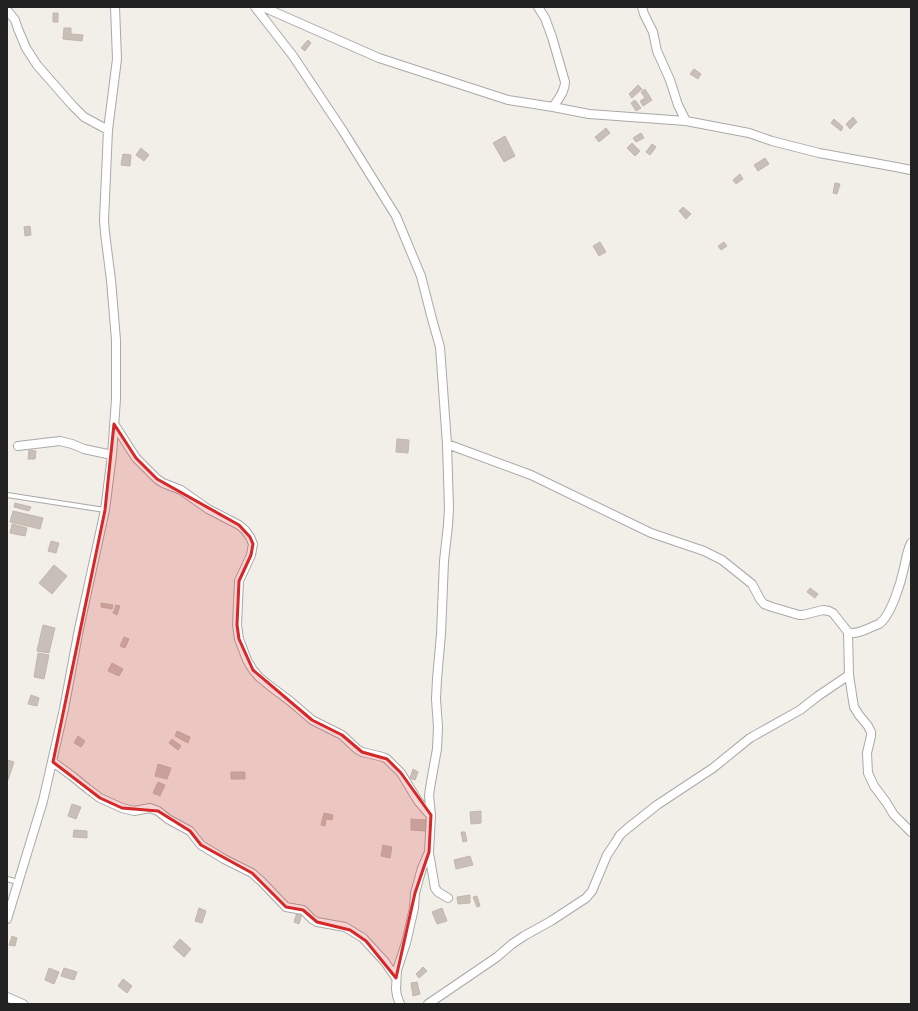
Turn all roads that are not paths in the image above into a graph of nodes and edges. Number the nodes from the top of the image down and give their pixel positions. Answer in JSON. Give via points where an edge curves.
{"nodes":[{"id":1,"x":115,"y":7,"type":"edge"},
{"id":2,"x":255,"y":7,"type":"edge"},
{"id":3,"x":263,"y":7,"type":"edge"},
{"id":4,"x":538,"y":7,"type":"edge"},
{"id":5,"x":642,"y":7,"type":"edge"},
{"id":6,"x":7,"y":10,"type":"edge"},
{"id":7,"x":553,"y":107,"type":"junction"},
{"id":8,"x":686,"y":121,"type":"junction"},
{"id":9,"x":108,"y":130,"type":"junction"},
{"id":10,"x":911,"y":170,"type":"edge"},
{"id":11,"x":114,"y":424,"type":"junction"},
{"id":12,"x":447,"y":444,"type":"junction"},
{"id":13,"x":18,"y":446,"type":"dead end"},
{"id":14,"x":112,"y":455,"type":"junction"},
{"id":15,"x":7,"y":495,"type":"edge"},
{"id":16,"x":105,"y":510,"type":"junction"},
{"id":17,"x":911,"y":543,"type":"edge"},
{"id":18,"x":848,"y":632,"type":"junction"},
{"id":19,"x":850,"y":675,"type":"junction"},
{"id":20,"x":52,"y":762,"type":"junction"},
{"id":21,"x":431,"y":815,"type":"junction"},
{"id":22,"x":911,"y":832,"type":"edge"},
{"id":23,"x":429,"y":852,"type":"junction"},
{"id":24,"x":7,"y":879,"type":"edge"},
{"id":25,"x":19,"y":882,"type":"junction"},
{"id":26,"x":448,"y":898,"type":"dead end"},
{"id":27,"x":7,"y":919,"type":"edge"},
{"id":28,"x":396,"y":978,"type":"junction"},
{"id":29,"x":7,"y":997,"type":"edge"},
{"id":30,"x":23,"y":1004,"type":"edge"},
{"id":31,"x":400,"y":1004,"type":"edge"},
{"id":32,"x":428,"y":1004,"type":"edge"}],
"edges":[{"from":1,"to":9,"type":"street","via":[[117,58]]},
{"from":2,"to":12,"type":"street","via":[[293,56],[344,131],[396,216],[412,252],[440,347]]},
{"from":3,"to":7,"type":"street","via":[[379,58],[508,100]]},
{"from":4,"to":7,"type":"street","via":[[552,37],[565,82],[565,87]]},
{"from":5,"to":8,"type":"street"},
{"from":6,"to":9,"type":"street","via":[[15,20],[26,48],[37,65],[84,116]]},
{"from":7,"to":8,"type":"street","via":[[589,114]]},
{"from":8,"to":10,"type":"street","via":[[749,133],[819,153]]},
{"from":9,"to":11,"type":"street","via":[[104,233],[112,280],[116,340]]},
{"from":11,"to":14,"type":"street"},
{"from":11,"to":21,"type":"street","via":[[136,458],[156,479],[181,490],[208,509],[239,525],[250,537],[253,544],[239,581],[237,625],[239,639],[253,670],[312,720],[342,735],[362,752],[387,759],[401,773],[418,801]]},
{"from":12,"to":18,"type":"street","via":[[531,475],[658,536],[704,551],[722,560],[752,584],[764,604],[799,615],[829,611]]},
{"from":12,"to":21,"type":"street","via":[[448,525],[436,699],[437,749],[430,794]]},
{"from":13,"to":14,"type":"street","via":[[60,441]]},
{"from":14,"to":16,"type":"street"},
{"from":15,"to":16,"type":"lane"},
{"from":16,"to":20,"type":"street"},
{"from":17,"to":18,"type":"street","via":[[888,615],[882,623],[855,633]]},
{"from":18,"to":19,"type":"street"},
{"from":19,"to":22,"type":"street","via":[[854,707],[871,732],[867,752],[870,779],[894,815]]},
{"from":19,"to":32,"type":"street","via":[[800,710],[750,738],[713,768],[657,805],[614,842],[592,891],[586,898],[512,944]]},
{"from":20,"to":25,"type":"street","via":[[44,801]]},
{"from":20,"to":28,"type":"street","via":[[100,798],[134,811],[150,808],[158,811],[190,831],[201,845],[252,873],[286,907],[303,910],[317,922],[350,930],[366,941]]},
{"from":21,"to":23,"type":"street"},
{"from":23,"to":26,"type":"street","via":[[435,888]]},
{"from":23,"to":28,"type":"street","via":[[415,893],[414,908]]},
{"from":24,"to":25,"type":"lane"},
{"from":25,"to":27,"type":"street"},
{"from":28,"to":31,"type":"street"},
{"from":29,"to":30,"type":"street"}]}
